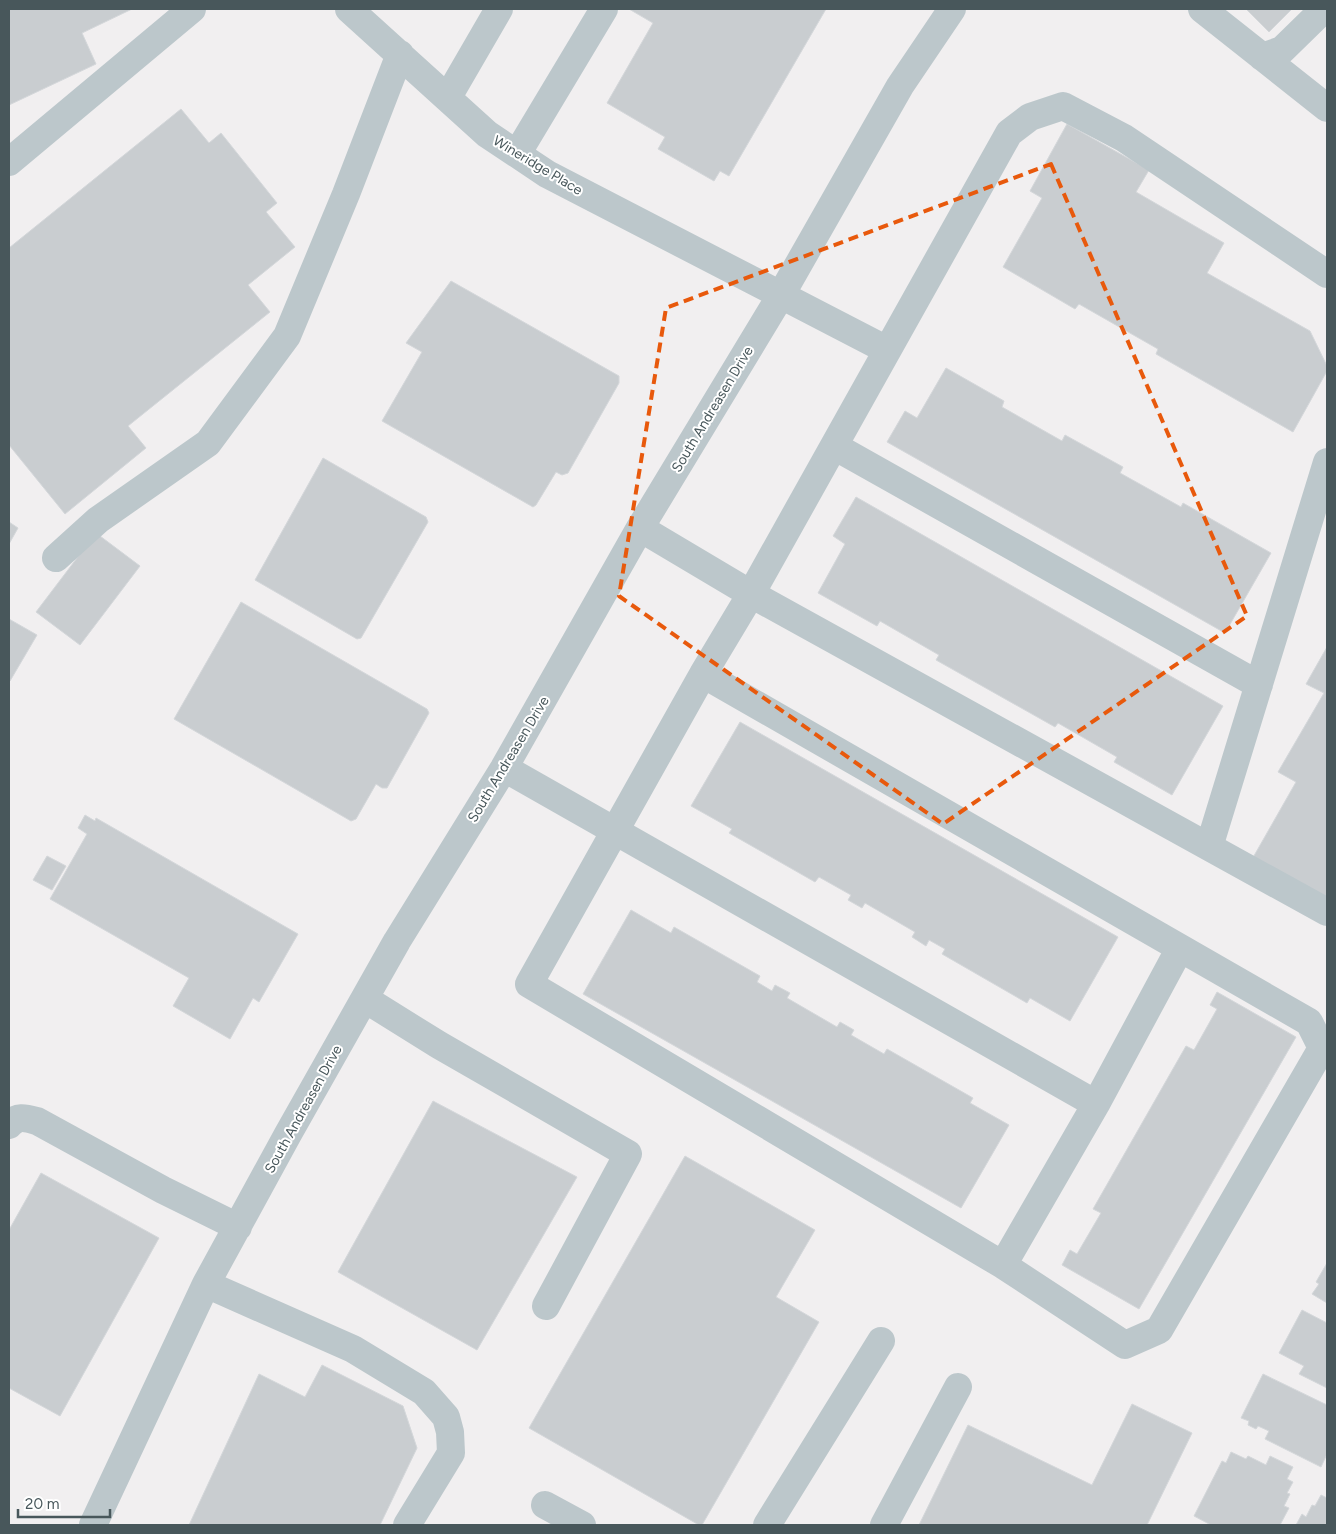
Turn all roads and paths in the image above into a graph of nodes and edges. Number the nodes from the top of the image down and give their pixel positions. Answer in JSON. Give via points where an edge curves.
{"nodes":[{"id":1,"x":192,"y":9,"type":"edge"},
{"id":2,"x":350,"y":9,"type":"edge"},
{"id":3,"x":499,"y":9,"type":"edge"},
{"id":4,"x":604,"y":9,"type":"edge"},
{"id":5,"x":952,"y":9,"type":"edge"},
{"id":6,"x":1202,"y":9,"type":"edge"},
{"id":7,"x":1324,"y":9,"type":"edge"},
{"id":8,"x":400,"y":54,"type":"junction"},
{"id":9,"x":1262,"y":57,"type":"junction"},
{"id":10,"x":448,"y":97,"type":"junction"},
{"id":11,"x":1327,"y":108,"type":"edge"},
{"id":12,"x":517,"y":154,"type":"junction"},
{"id":13,"x":9,"y":162,"type":"edge"},
{"id":14,"x":1327,"y":274,"type":"edge"},
{"id":15,"x":781,"y":295,"type":"junction"},
{"id":16,"x":887,"y":350,"type":"junction"},
{"id":17,"x":834,"y":446,"type":"junction"},
{"id":18,"x":1327,"y":462,"type":"edge"},
{"id":19,"x":640,"y":528,"type":"junction"},
{"id":20,"x":56,"y":558,"type":"dead end"},
{"id":21,"x":751,"y":594,"type":"junction"},
{"id":22,"x":704,"y":674,"type":"junction"},
{"id":23,"x":1259,"y":685,"type":"junction"},
{"id":24,"x":504,"y":768,"type":"junction"},
{"id":25,"x":615,"y":831,"type":"junction"},
{"id":26,"x":1209,"y":847,"type":"junction"},
{"id":27,"x":1327,"y":912,"type":"edge"},
{"id":28,"x":1180,"y":948,"type":"junction"},
{"id":29,"x":365,"y":999,"type":"junction"},
{"id":30,"x":1096,"y":1104,"type":"junction"},
{"id":31,"x":9,"y":1124,"type":"edge"},
{"id":32,"x":238,"y":1227,"type":"junction"},
{"id":33,"x":1003,"y":1265,"type":"junction"},
{"id":34,"x":206,"y":1284,"type":"junction"},
{"id":35,"x":546,"y":1306,"type":"dead end"},
{"id":36,"x":881,"y":1341,"type":"dead end"},
{"id":37,"x":958,"y":1388,"type":"dead end"},
{"id":38,"x":545,"y":1505,"type":"dead end"},
{"id":39,"x":92,"y":1525,"type":"edge"},
{"id":40,"x":407,"y":1525,"type":"edge"},
{"id":41,"x":582,"y":1525,"type":"edge"},
{"id":42,"x":767,"y":1525,"type":"edge"},
{"id":43,"x":884,"y":1525,"type":"edge"}],
"edges":[{"from":1,"to":13,"type":"street"},
{"from":2,"to":8,"type":"street","name":"Wineridge Place"},
{"from":3,"to":10,"type":"street"},
{"from":4,"to":12,"type":"street"},
{"from":5,"to":15,"type":"street","name":"South Andreasen Drive","via":[[900,86]]},
{"from":6,"to":9,"type":"street"},
{"from":7,"to":9,"type":"street","via":[[1282,50]]},
{"from":8,"to":10,"type":"street","name":"Wineridge Place"},
{"from":8,"to":20,"type":"street","via":[[287,336],[208,443],[98,520]]},
{"from":9,"to":11,"type":"street"},
{"from":10,"to":12,"type":"street","name":"Wineridge Place","via":[[487,134]]},
{"from":12,"to":15,"type":"street","name":"Wineridge Place","via":[[547,174]]},
{"from":14,"to":16,"type":"street","via":[[1124,138],[1063,106],[1030,117],[1009,132]]},
{"from":15,"to":16,"type":"street","name":"Wineridge Place"},
{"from":15,"to":19,"type":"street","name":"South Andreasen Drive"},
{"from":16,"to":17,"type":"street"},
{"from":17,"to":21,"type":"street"},
{"from":17,"to":23,"type":"street"},
{"from":18,"to":23,"type":"street"},
{"from":19,"to":21,"type":"street"},
{"from":19,"to":24,"type":"street","name":"South Andreasen Drive"},
{"from":21,"to":22,"type":"street"},
{"from":21,"to":26,"type":"street"},
{"from":22,"to":25,"type":"street"},
{"from":22,"to":28,"type":"street"},
{"from":23,"to":26,"type":"street"},
{"from":24,"to":25,"type":"street"},
{"from":24,"to":29,"type":"street","name":"South Andreasen Drive"},
{"from":25,"to":30,"type":"street"},
{"from":25,"to":33,"type":"street","via":[[528,984]]},
{"from":26,"to":27,"type":"street"},
{"from":28,"to":30,"type":"street"},
{"from":28,"to":33,"type":"street","via":[[1309,1022],[1322,1048],[1159,1330],[1125,1345]]},
{"from":29,"to":32,"type":"street","name":"South Andreasen Drive"},
{"from":29,"to":35,"type":"street","via":[[628,1154]]},
{"from":30,"to":33,"type":"street"},
{"from":31,"to":32,"type":"street","via":[[24,1117],[37,1122]]},
{"from":32,"to":34,"type":"street","name":"South Andreasen Drive"},
{"from":34,"to":39,"type":"street","name":"South Andreasen Drive"},
{"from":34,"to":40,"type":"street","via":[[353,1349],[424,1392],[446,1417],[451,1453]]},
{"from":36,"to":42,"type":"street"},
{"from":37,"to":43,"type":"street"},
{"from":38,"to":41,"type":"street"}]}
